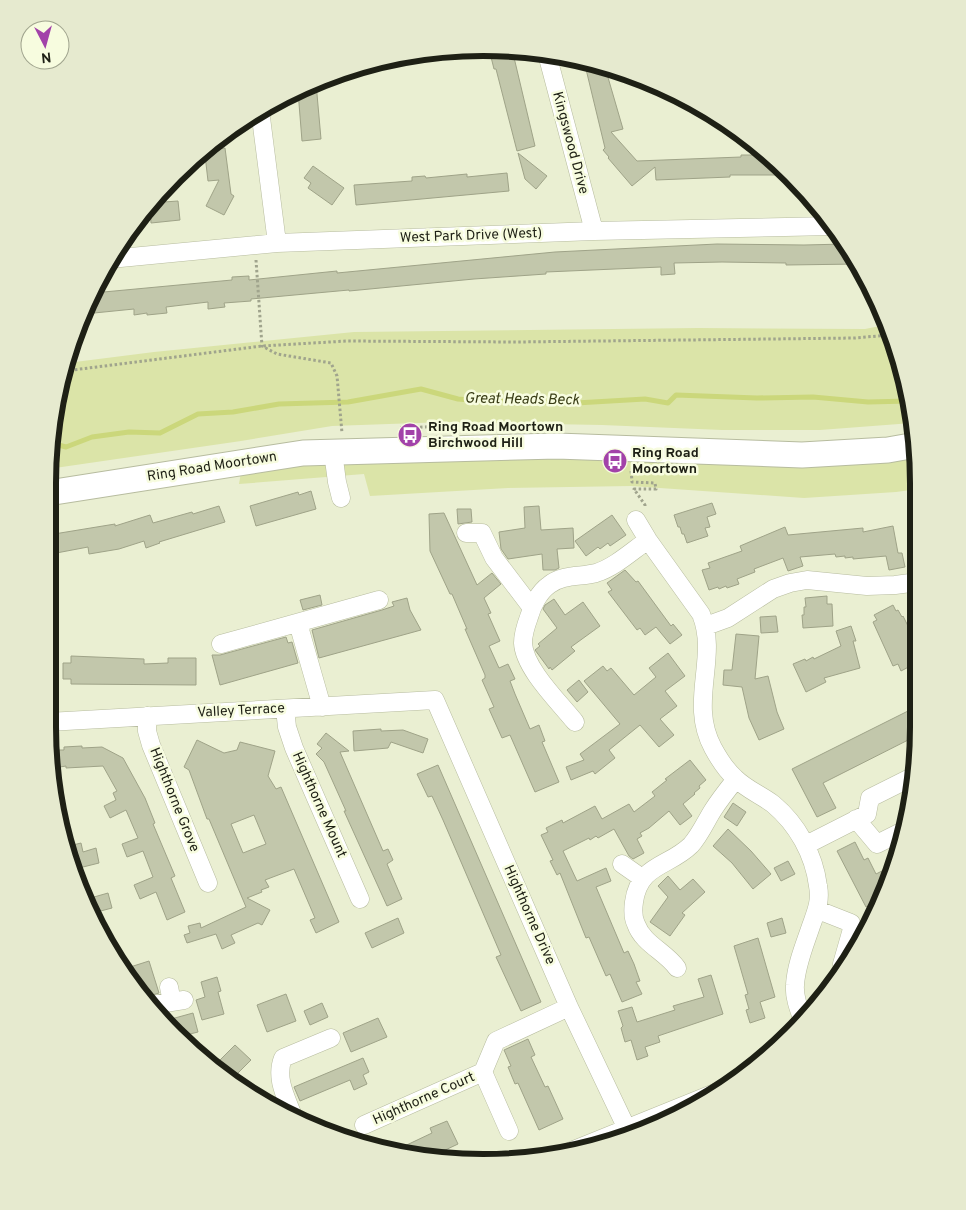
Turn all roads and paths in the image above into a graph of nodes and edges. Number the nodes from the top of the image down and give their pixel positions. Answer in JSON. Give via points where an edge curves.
{"nodes":[{"id":1,"x":549,"y":61,"type":"edge"},
{"id":2,"x":261,"y":119,"type":"edge"},
{"id":3,"x":824,"y":226,"type":"edge"},
{"id":4,"x":594,"y":231,"type":"junction"},
{"id":5,"x":277,"y":243,"type":"junction"},
{"id":6,"x":255,"y":245,"type":"junction"},
{"id":7,"x":121,"y":258,"type":"edge"},
{"id":8,"x":883,"y":336,"type":"edge"},
{"id":9,"x":262,"y":346,"type":"junction"},
{"id":10,"x":72,"y":370,"type":"edge"},
{"id":11,"x":338,"y":446,"type":"junction"},
{"id":12,"x":908,"y":446,"type":"edge"},
{"id":13,"x":641,"y":470,"type":"dead end"},
{"id":14,"x":56,"y":491,"type":"edge"},
{"id":15,"x":341,"y":498,"type":"dead end"},
{"id":16,"x":636,"y":520,"type":"dead end"},
{"id":17,"x":466,"y":533,"type":"dead end"},
{"id":18,"x":648,"y":540,"type":"junction"},
{"id":19,"x":910,"y":585,"type":"edge"},
{"id":20,"x":379,"y":600,"type":"dead end"},
{"id":21,"x":532,"y":608,"type":"junction"},
{"id":22,"x":298,"y":622,"type":"junction"},
{"id":23,"x":706,"y":626,"type":"junction"},
{"id":24,"x":221,"y":644,"type":"dead end"},
{"id":25,"x":435,"y":700,"type":"joint"},
{"id":26,"x":322,"y":707,"type":"junction"},
{"id":27,"x":285,"y":709,"type":"junction"},
{"id":28,"x":147,"y":716,"type":"junction"},
{"id":29,"x":56,"y":722,"type":"edge"},
{"id":30,"x":575,"y":722,"type":"dead end"},
{"id":31,"x":736,"y":779,"type":"junction"},
{"id":32,"x":906,"y":780,"type":"edge"},
{"id":33,"x":856,"y":819,"type":"junction"},
{"id":34,"x":896,"y":834,"type":"edge"},
{"id":35,"x":806,"y":845,"type":"junction"},
{"id":36,"x":622,"y":864,"type":"dead end"},
{"id":37,"x":642,"y":878,"type":"junction"},
{"id":38,"x":208,"y":883,"type":"dead end"},
{"id":39,"x":360,"y":899,"type":"dead end"},
{"id":40,"x":818,"y":910,"type":"junction"},
{"id":41,"x":845,"y":952,"type":"edge"},
{"id":42,"x":677,"y":968,"type":"dead end"},
{"id":43,"x":175,"y":996,"type":"dead end"},
{"id":44,"x":158,"y":1003,"type":"edge"},
{"id":45,"x":569,"y":1007,"type":"junction"},
{"id":46,"x":800,"y":1012,"type":"edge"},
{"id":47,"x":331,"y":1038,"type":"dead end"},
{"id":48,"x":483,"y":1072,"type":"junction"},
{"id":49,"x":290,"y":1108,"type":"edge"},
{"id":50,"x":364,"y":1125,"type":"dead end"},
{"id":51,"x":627,"y":1129,"type":"edge"},
{"id":52,"x":509,"y":1131,"type":"dead end"}],
"edges":[{"from":1,"to":4,"type":"street","name":"Kingswood Drive"},
{"from":2,"to":5,"type":"street"},
{"from":3,"to":4,"type":"street","name":"West Park Drive (West)"},
{"from":4,"to":5,"type":"street","name":"West Park Drive (West)"},
{"from":5,"to":6,"type":"street","name":"West Park Drive (West)"},
{"from":6,"to":7,"type":"street","name":"West Park Drive (West)"},
{"from":6,"to":9,"type":"path"},
{"from":8,"to":9,"type":"path","via":[[347,341]]},
{"from":9,"to":10,"type":"path"},
{"from":9,"to":11,"type":"path","via":[[277,354],[331,363],[337,376],[341,410]]},
{"from":11,"to":12,"type":"highway","name":"Ring Road Moortown","via":[[557,446],[802,455]]},
{"from":11,"to":14,"type":"highway","name":"Ring Road Moortown"},
{"from":11,"to":15,"type":"street","via":[[337,482]]},
{"from":13,"to":18,"type":"path","via":[[631,470],[632,482],[655,484],[656,489],[634,489],[645,505]]},
{"from":16,"to":18,"type":"street"},
{"from":17,"to":21,"type":"street","via":[[482,533],[494,558]]},
{"from":18,"to":21,"type":"street","via":[[596,573],[549,584]]},
{"from":18,"to":23,"type":"street","via":[[701,614]]},
{"from":19,"to":23,"type":"street","via":[[850,586],[807,580],[790,583],[773,589],[728,618]]},
{"from":20,"to":22,"type":"street"},
{"from":21,"to":30,"type":"street","via":[[523,644],[527,658]]},
{"from":22,"to":24,"type":"street"},
{"from":22,"to":26,"type":"street"},
{"from":23,"to":31,"type":"street","via":[[702,717],[712,746]]},
{"from":25,"to":26,"type":"street","name":"Valley Terrace"},
{"from":25,"to":45,"type":"street","name":"Highthorne Drive"},
{"from":26,"to":27,"type":"street","name":"Valley Terrace"},
{"from":27,"to":28,"type":"street","name":"Valley Terrace"},
{"from":27,"to":39,"type":"street","name":"Highthorne Mount","via":[[294,748]]},
{"from":28,"to":29,"type":"street","name":"Valley Terrace"},
{"from":28,"to":38,"type":"street","name":"Highthorne Grove","via":[[151,745]]},
{"from":31,"to":35,"type":"street","via":[[786,816]]},
{"from":31,"to":37,"type":"street","via":[[690,845]]},
{"from":32,"to":33,"type":"street","via":[[870,798],[867,814]]},
{"from":33,"to":34,"type":"street","via":[[877,844]]},
{"from":33,"to":35,"type":"street"},
{"from":35,"to":40,"type":"street","via":[[818,885]]},
{"from":36,"to":37,"type":"street"},
{"from":37,"to":42,"type":"street","via":[[636,892],[636,924],[645,938]]},
{"from":40,"to":41,"type":"street","via":[[851,923]]},
{"from":40,"to":46,"type":"street","via":[[795,985]]},
{"from":43,"to":44,"type":"street"},
{"from":45,"to":48,"type":"street","name":"Highthorne Court","via":[[496,1042]]},
{"from":45,"to":51,"type":"street","name":"Highthorne Drive"},
{"from":47,"to":49,"type":"street","via":[[283,1058],[279,1067],[280,1078]]},
{"from":48,"to":50,"type":"street","name":"Highthorne Court"},
{"from":48,"to":52,"type":"street","name":"Highthorne Court"}]}
